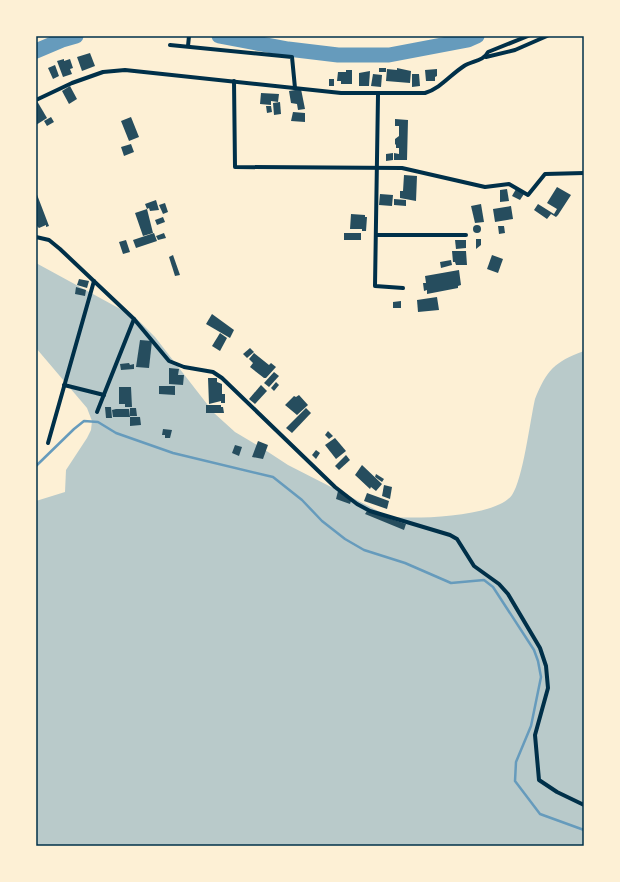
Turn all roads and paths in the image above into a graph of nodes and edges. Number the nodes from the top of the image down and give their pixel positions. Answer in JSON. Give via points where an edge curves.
{"nodes":[{"id":1,"x":189,"y":36,"type":"edge"},
{"id":2,"x":528,"y":36,"type":"edge"},
{"id":3,"x":547,"y":36,"type":"edge"},
{"id":4,"x":170,"y":45,"type":"dead end"},
{"id":5,"x":188,"y":46,"type":"junction"},
{"id":6,"x":486,"y":57,"type":"junction"},
{"id":7,"x":234,"y":81,"type":"junction"},
{"id":8,"x":295,"y":88,"type":"junction"},
{"id":9,"x":378,"y":95,"type":"junction"},
{"id":10,"x":36,"y":100,"type":"edge"},
{"id":11,"x":377,"y":168,"type":"junction"},
{"id":12,"x":584,"y":173,"type":"edge"},
{"id":13,"x":376,"y":235,"type":"junction"},
{"id":14,"x":466,"y":236,"type":"dead end"},
{"id":15,"x":36,"y":237,"type":"edge"},
{"id":16,"x":94,"y":281,"type":"junction"},
{"id":17,"x":403,"y":288,"type":"dead end"},
{"id":18,"x":134,"y":319,"type":"junction"},
{"id":19,"x":64,"y":385,"type":"junction"},
{"id":20,"x":104,"y":395,"type":"junction"},
{"id":21,"x":97,"y":412,"type":"dead end"},
{"id":22,"x":48,"y":443,"type":"dead end"},
{"id":23,"x":584,"y":805,"type":"edge"}],
"edges":[{"from":1,"to":5,"type":"street"},
{"from":2,"to":6,"type":"street","via":[[488,52]]},
{"from":3,"to":6,"type":"street","via":[[515,50]]},
{"from":4,"to":5,"type":"street"},
{"from":5,"to":8,"type":"street","via":[[292,57]]},
{"from":6,"to":9,"type":"street","via":[[464,66],[435,90],[425,93]]},
{"from":7,"to":8,"type":"street"},
{"from":7,"to":10,"type":"street","via":[[124,70],[103,72]]},
{"from":7,"to":11,"type":"street","via":[[235,167]]},
{"from":8,"to":9,"type":"street"},
{"from":9,"to":11,"type":"street"},
{"from":11,"to":12,"type":"street","via":[[402,168],[485,188],[509,184],[528,195],[545,174]]},
{"from":11,"to":13,"type":"street"},
{"from":13,"to":14,"type":"street"},
{"from":13,"to":17,"type":"street","via":[[375,286]]},
{"from":15,"to":16,"type":"street","via":[[49,240]]},
{"from":16,"to":18,"type":"street"},
{"from":16,"to":19,"type":"street"},
{"from":18,"to":20,"type":"street"},
{"from":18,"to":23,"type":"street","via":[[169,361],[184,367],[213,372],[222,378],[357,504],[370,511],[450,535],[457,539],[474,566],[499,584],[508,594],[540,648],[546,666],[548,688],[535,735],[539,780]]},
{"from":19,"to":20,"type":"street"},
{"from":19,"to":22,"type":"street"},
{"from":20,"to":21,"type":"street"}]}
